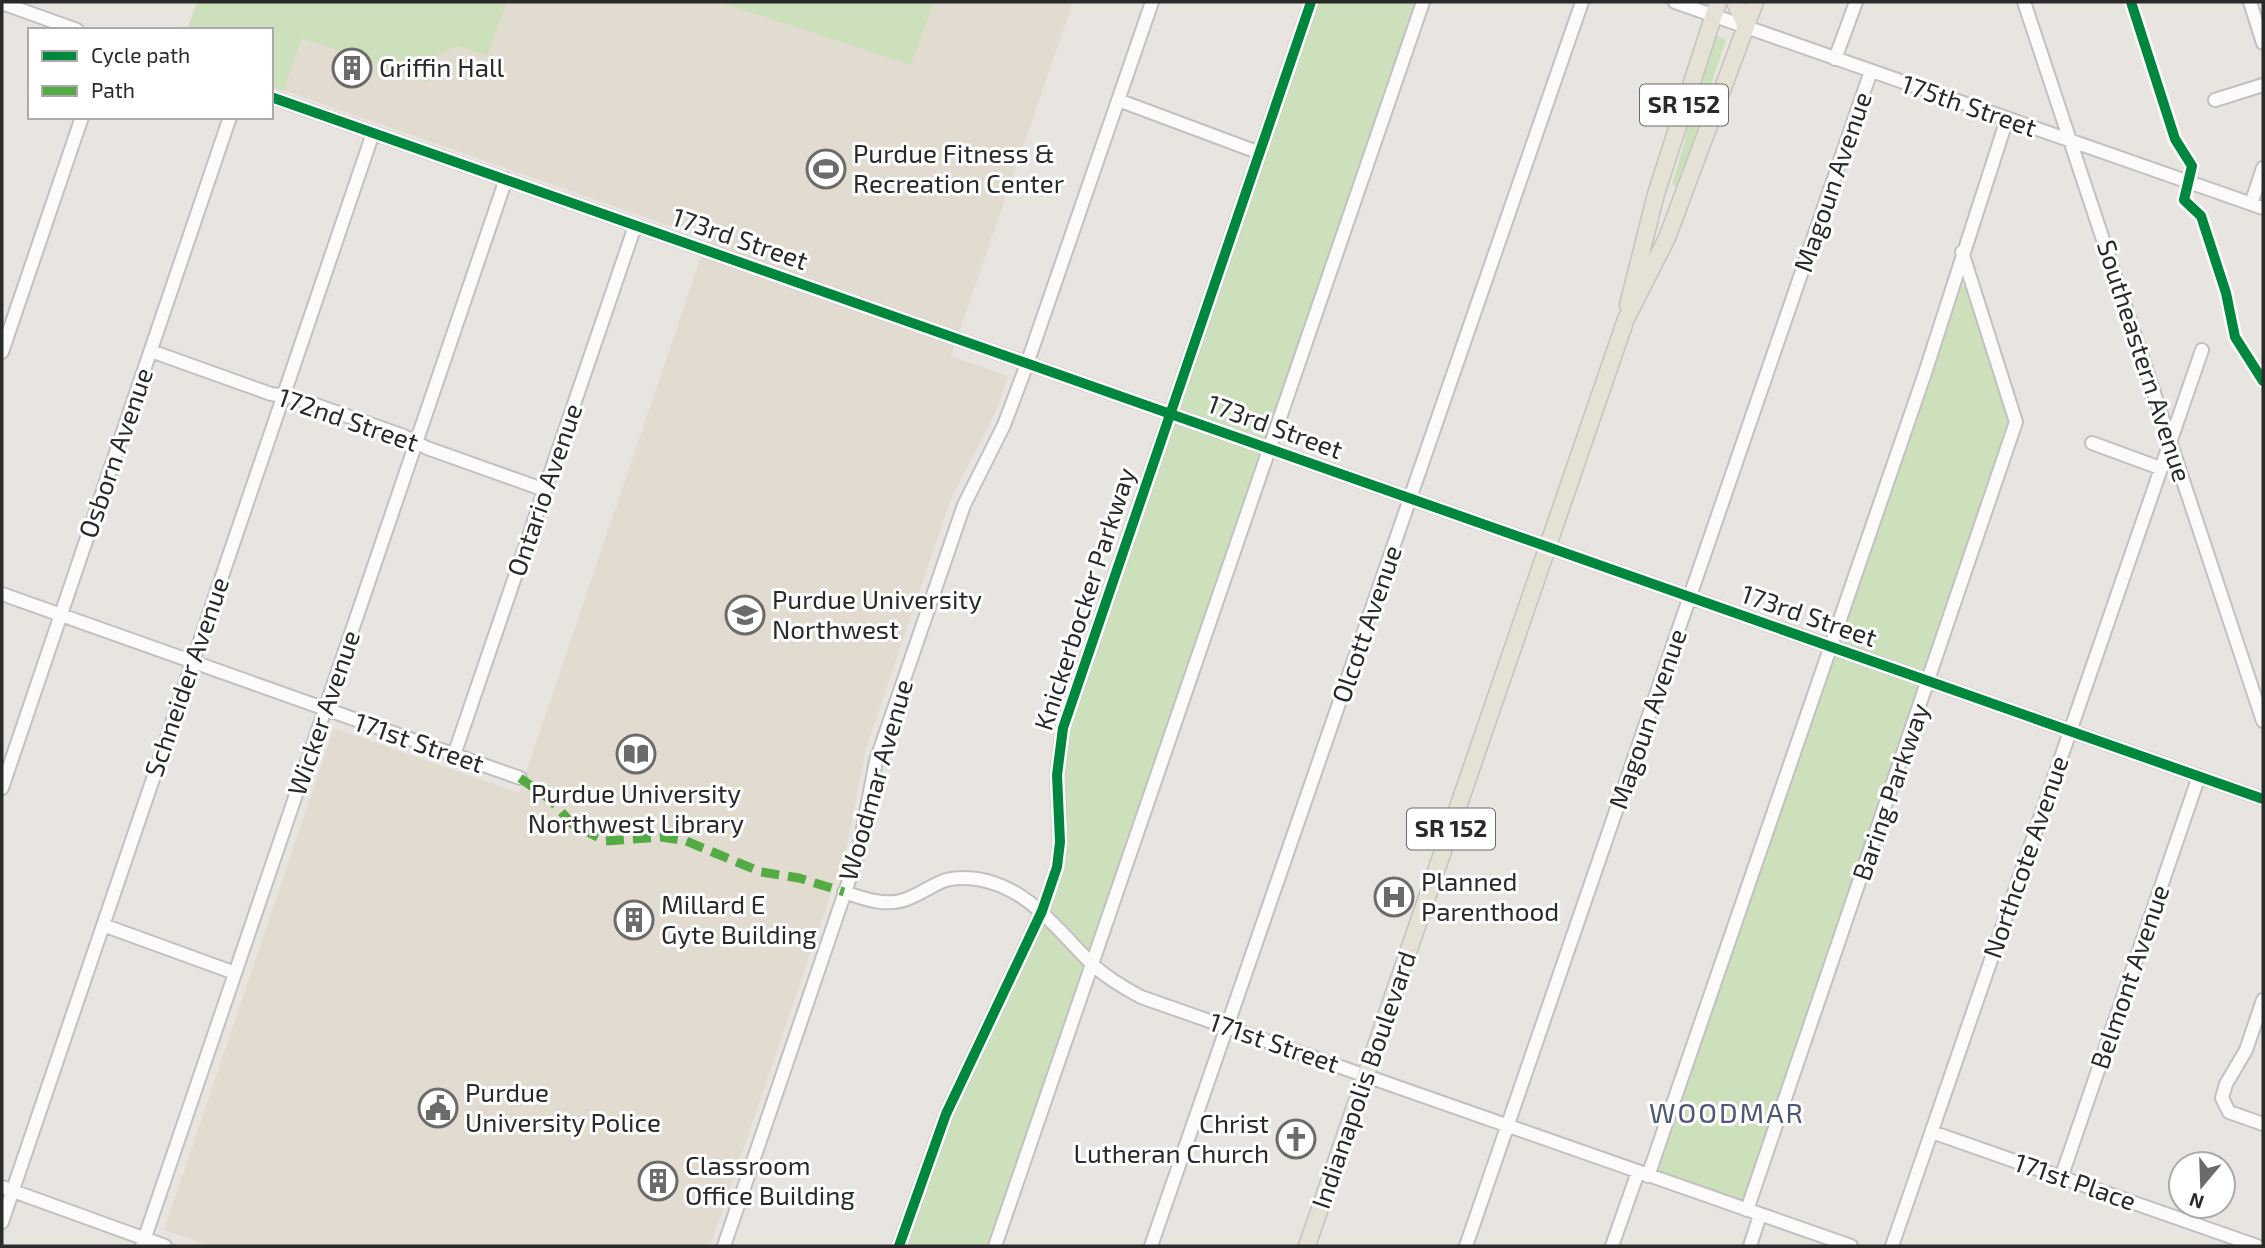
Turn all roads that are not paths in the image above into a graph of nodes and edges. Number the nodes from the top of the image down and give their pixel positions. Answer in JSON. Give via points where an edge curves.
{"nodes":[{"id":1,"x":1152,"y":2,"type":"edge"},
{"id":2,"x":1311,"y":2,"type":"edge"},
{"id":3,"x":1423,"y":2,"type":"edge"},
{"id":4,"x":1582,"y":2,"type":"edge"},
{"id":5,"x":1675,"y":2,"type":"edge"},
{"id":6,"x":1735,"y":2,"type":"edge"},
{"id":7,"x":1755,"y":2,"type":"edge"},
{"id":8,"x":1856,"y":2,"type":"edge"},
{"id":9,"x":2024,"y":2,"type":"edge"},
{"id":10,"x":2250,"y":2,"type":"edge"},
{"id":11,"x":2,"y":3,"type":"edge"},
{"id":12,"x":1715,"y":8,"type":"edge"},
{"id":13,"x":1746,"y":27,"type":"junction"},
{"id":14,"x":71,"y":28,"type":"edge"},
{"id":15,"x":2263,"y":43,"type":"edge"},
{"id":16,"x":1835,"y":59,"type":"junction"},
{"id":17,"x":1871,"y":72,"type":"junction"},
{"id":18,"x":2263,"y":85,"type":"edge"},
{"id":19,"x":273,"y":98,"type":"edge"},
{"id":20,"x":1118,"y":100,"type":"junction"},
{"id":21,"x":2215,"y":100,"type":"dead end"},
{"id":22,"x":81,"y":119,"type":"edge"},
{"id":23,"x":229,"y":119,"type":"edge"},
{"id":24,"x":2007,"y":119,"type":"junction"},
{"id":25,"x":373,"y":133,"type":"junction"},
{"id":26,"x":2072,"y":143,"type":"junction"},
{"id":27,"x":1260,"y":153,"type":"junction"},
{"id":28,"x":2263,"y":168,"type":"edge"},
{"id":29,"x":506,"y":179,"type":"junction"},
{"id":30,"x":1656,"y":194,"type":"junction"},
{"id":31,"x":1681,"y":203,"type":"junction"},
{"id":32,"x":2257,"y":206,"type":"edge"},
{"id":33,"x":635,"y":226,"type":"junction"},
{"id":34,"x":1643,"y":243,"type":"junction"},
{"id":35,"x":1662,"y":249,"type":"junction"},
{"id":36,"x":1962,"y":252,"type":"junction"},
{"id":37,"x":1626,"y":318,"type":"junction"},
{"id":38,"x":2202,"y":349,"type":"dead end"},
{"id":39,"x":151,"y":351,"type":"junction"},
{"id":40,"x":2,"y":352,"type":"edge"},
{"id":41,"x":1027,"y":364,"type":"junction"},
{"id":42,"x":283,"y":396,"type":"junction"},
{"id":43,"x":1170,"y":414,"type":"junction"},
{"id":44,"x":416,"y":442,"type":"junction"},
{"id":45,"x":2092,"y":443,"type":"dead end"},
{"id":46,"x":2171,"y":443,"type":"junction"},
{"id":47,"x":1269,"y":449,"type":"junction"},
{"id":48,"x":2160,"y":468,"type":"junction"},
{"id":49,"x":545,"y":490,"type":"junction"},
{"id":50,"x":1410,"y":499,"type":"junction"},
{"id":51,"x":1547,"y":548,"type":"junction"},
{"id":52,"x":2,"y":594,"type":"edge"},
{"id":53,"x":1690,"y":598,"type":"junction"},
{"id":54,"x":61,"y":615,"type":"junction"},
{"id":55,"x":1830,"y":648,"type":"junction"},
{"id":56,"x":193,"y":662,"type":"junction"},
{"id":57,"x":1928,"y":682,"type":"junction"},
{"id":58,"x":325,"y":710,"type":"junction"},
{"id":59,"x":2263,"y":721,"type":"edge"},
{"id":60,"x":2070,"y":731,"type":"junction"},
{"id":61,"x":454,"y":755,"type":"junction"},
{"id":62,"x":2199,"y":776,"type":"junction"},
{"id":63,"x":520,"y":778,"type":"dead end"},
{"id":64,"x":2,"y":788,"type":"edge"},
{"id":65,"x":2263,"y":799,"type":"edge"},
{"id":66,"x":844,"y":892,"type":"junction"},
{"id":67,"x":1042,"y":911,"type":"junction"},
{"id":68,"x":103,"y":925,"type":"junction"},
{"id":69,"x":1093,"y":964,"type":"junction"},
{"id":70,"x":235,"y":973,"type":"junction"},
{"id":71,"x":2263,"y":1000,"type":"edge"},
{"id":72,"x":1228,"y":1027,"type":"junction"},
{"id":73,"x":1365,"y":1075,"type":"junction"},
{"id":74,"x":2263,"y":1124,"type":"edge"},
{"id":75,"x":1507,"y":1126,"type":"junction"},
{"id":76,"x":1932,"y":1132,"type":"junction"},
{"id":77,"x":1643,"y":1174,"type":"junction"},
{"id":78,"x":2061,"y":1178,"type":"junction"},
{"id":79,"x":7,"y":1189,"type":"edge"},
{"id":80,"x":1747,"y":1210,"type":"junction"},
{"id":81,"x":1760,"y":1215,"type":"junction"},
{"id":82,"x":2,"y":1222,"type":"edge"},
{"id":83,"x":143,"y":1242,"type":"edge"},
{"id":84,"x":165,"y":1246,"type":"edge"},
{"id":85,"x":724,"y":1246,"type":"edge"},
{"id":86,"x":899,"y":1246,"type":"edge"},
{"id":87,"x":995,"y":1246,"type":"edge"},
{"id":88,"x":1151,"y":1246,"type":"edge"},
{"id":89,"x":1307,"y":1246,"type":"edge"},
{"id":90,"x":1466,"y":1246,"type":"edge"},
{"id":91,"x":1612,"y":1246,"type":"edge"},
{"id":92,"x":1749,"y":1246,"type":"edge"},
{"id":93,"x":1851,"y":1246,"type":"edge"},
{"id":94,"x":1892,"y":1246,"type":"edge"},
{"id":95,"x":2257,"y":1246,"type":"edge"}],
"edges":[{"from":1,"to":20,"type":"street","name":"Woodmar Avenue"},
{"from":2,"to":27,"type":"street","name":"Knickerbocker Parkway"},
{"from":3,"to":47,"type":"street"},
{"from":4,"to":50,"type":"street","name":"Olcott Avenue"},
{"from":5,"to":12,"type":"street","name":"175th Street"},
{"from":6,"to":13,"type":"main road"},
{"from":7,"to":13,"type":"main road","name":"Indianapolis Boulevard","number":"SR 152"},
{"from":8,"to":16,"type":"street","name":"Magoun Avenue"},
{"from":9,"to":26,"type":"street","name":"Southeastern Avenue"},
{"from":10,"to":15,"type":"street"},
{"from":11,"to":14,"type":"street"},
{"from":12,"to":13,"type":"street","name":"175th Street"},
{"from":12,"to":30,"type":"main road","name":"Indianapolis Boulevard","number":"SR 152"},
{"from":13,"to":16,"type":"street","name":"175th Street"},
{"from":13,"to":31,"type":"main road","name":"Indianapolis Boulevard","number":"SR 152"},
{"from":16,"to":17,"type":"street","name":"175th Street"},
{"from":17,"to":24,"type":"street","name":"175th Street"},
{"from":17,"to":53,"type":"street","name":"Magoun Avenue"},
{"from":18,"to":21,"type":"street"},
{"from":19,"to":25,"type":"street","name":"173rd Street"},
{"from":20,"to":27,"type":"street"},
{"from":20,"to":41,"type":"street","name":"Woodmar Avenue"},
{"from":22,"to":40,"type":"street"},
{"from":23,"to":39,"type":"street","name":"Osborn Avenue"},
{"from":24,"to":26,"type":"street","name":"175th Street"},
{"from":24,"to":36,"type":"street"},
{"from":25,"to":29,"type":"street","name":"173rd Street"},
{"from":25,"to":42,"type":"street","name":"Schneider Avenue"},
{"from":26,"to":32,"type":"street","name":"175th Street"},
{"from":26,"to":46,"type":"street","name":"Southeastern Avenue"},
{"from":27,"to":43,"type":"street","name":"Knickerbocker Parkway"},
{"from":28,"to":32,"type":"street"},
{"from":29,"to":33,"type":"street","name":"173rd Street"},
{"from":29,"to":44,"type":"street","name":"Wicker Avenue"},
{"from":30,"to":31,"type":"main road"},
{"from":30,"to":34,"type":"main road","name":"Indianapolis Boulevard","number":"SR 152"},
{"from":31,"to":35,"type":"main road","name":"Indianapolis Boulevard","number":"SR 152"},
{"from":33,"to":41,"type":"street","name":"173rd Street"},
{"from":33,"to":49,"type":"street","name":"Ontario Avenue"},
{"from":34,"to":35,"type":"main road"},
{"from":34,"to":37,"type":"main road","name":"Indianapolis Boulevard","number":"SR 152"},
{"from":35,"to":37,"type":"main road","name":"Indianapolis Boulevard","number":"SR 152"},
{"from":36,"to":55,"type":"street"},
{"from":36,"to":57,"type":"street","name":"Baring Parkway","via":[[2016,422]]},
{"from":37,"to":51,"type":"main road","name":"Indianapolis Boulevard","number":"SR 152"},
{"from":38,"to":46,"type":"street","name":"Northcote Avenue"},
{"from":39,"to":42,"type":"street","name":"172nd Street"},
{"from":39,"to":54,"type":"street","name":"Osborn Avenue"},
{"from":41,"to":43,"type":"street","name":"173rd Street"},
{"from":41,"to":66,"type":"street","name":"Woodmar Avenue","via":[[1004,425],[964,505],[876,761],[863,836]]},
{"from":42,"to":44,"type":"street","name":"172nd Street"},
{"from":42,"to":56,"type":"street","name":"Schneider Avenue"},
{"from":43,"to":47,"type":"street","name":"173rd Street"},
{"from":43,"to":67,"type":"street","name":"Knickerbocker Parkway","via":[[1063,728],[1057,775],[1060,842]]},
{"from":44,"to":49,"type":"street","name":"172nd Street"},
{"from":44,"to":58,"type":"street","name":"Wicker Avenue"},
{"from":45,"to":48,"type":"street"},
{"from":46,"to":48,"type":"street","name":"Northcote Avenue"},
{"from":46,"to":59,"type":"street","name":"Southeastern Avenue"},
{"from":47,"to":50,"type":"street","name":"173rd Street"},
{"from":47,"to":69,"type":"street"},
{"from":48,"to":60,"type":"street","name":"Northcote Avenue"},
{"from":49,"to":61,"type":"street","name":"Ontario Avenue"},
{"from":50,"to":51,"type":"street","name":"173rd Street"},
{"from":50,"to":72,"type":"street","name":"Olcott Avenue"},
{"from":51,"to":53,"type":"street","name":"173rd Street"},
{"from":51,"to":73,"type":"main road","name":"Indianapolis Boulevard","number":"SR 152"},
{"from":52,"to":54,"type":"street","name":"171st Street"},
{"from":53,"to":55,"type":"street","name":"173rd Street"},
{"from":53,"to":75,"type":"street","name":"Magoun Avenue"},
{"from":54,"to":56,"type":"street","name":"171st Street"},
{"from":54,"to":64,"type":"street","name":"Osborn Avenue"},
{"from":55,"to":57,"type":"street","name":"173rd Street"},
{"from":55,"to":77,"type":"street"},
{"from":56,"to":58,"type":"street","name":"171st Street"},
{"from":56,"to":68,"type":"street","name":"Schneider Avenue"},
{"from":57,"to":60,"type":"street","name":"173rd Street"},
{"from":57,"to":80,"type":"street","name":"Baring Parkway"},
{"from":58,"to":61,"type":"street","name":"171st Street"},
{"from":58,"to":70,"type":"street","name":"Wicker Avenue"},
{"from":60,"to":62,"type":"street","name":"173rd Street"},
{"from":60,"to":76,"type":"street","name":"Northcote Avenue"},
{"from":61,"to":63,"type":"street","name":"171st Street"},
{"from":62,"to":65,"type":"street","name":"173rd Street"},
{"from":62,"to":78,"type":"street","name":"Belmont Avenue"},
{"from":66,"to":67,"type":"street","name":"171st Street","via":[[887,902],[907,898],[948,878],[979,879]]},
{"from":66,"to":85,"type":"street","name":"Woodmar Avenue"},
{"from":67,"to":69,"type":"street","name":"171st Street"},
{"from":67,"to":86,"type":"street","name":"Knickerbocker Parkway","via":[[946,1114]]},
{"from":68,"to":70,"type":"street"},
{"from":68,"to":79,"type":"street","name":"Schneider Avenue"},
{"from":69,"to":72,"type":"street","name":"171st Street","via":[[1141,997]]},
{"from":69,"to":87,"type":"street"},
{"from":70,"to":83,"type":"street","name":"Wicker Avenue"},
{"from":71,"to":74,"type":"street","via":[[2246,1050],[2222,1098],[2228,1112]]},
{"from":72,"to":73,"type":"street","name":"171st Street"},
{"from":72,"to":88,"type":"street","name":"Olcott Avenue"},
{"from":73,"to":75,"type":"street","name":"171st Street"},
{"from":73,"to":89,"type":"main road","name":"Indianapolis Boulevard","number":"SR 152"},
{"from":75,"to":77,"type":"street","name":"171st Street"},
{"from":75,"to":90,"type":"street","name":"Magoun Avenue"},
{"from":76,"to":78,"type":"street","name":"171st Place"},
{"from":76,"to":94,"type":"street","name":"Northcote Avenue"},
{"from":77,"to":80,"type":"street","name":"171st Street"},
{"from":77,"to":91,"type":"street"},
{"from":78,"to":95,"type":"street","name":"171st Place"},
{"from":79,"to":82,"type":"street","name":"Schneider Avenue"},
{"from":79,"to":83,"type":"street"},
{"from":80,"to":81,"type":"street","name":"171st Street"},
{"from":81,"to":92,"type":"street"},
{"from":81,"to":93,"type":"street","name":"171st Street"},
{"from":83,"to":84,"type":"street"}]}
